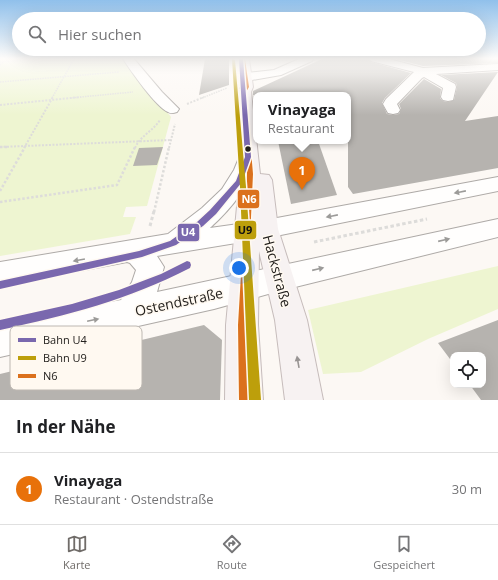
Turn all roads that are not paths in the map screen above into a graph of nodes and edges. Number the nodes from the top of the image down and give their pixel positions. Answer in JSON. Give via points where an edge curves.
{"nodes":[{"id":1,"x":143,"y":78,"type":"edge"},
{"id":2,"x":243,"y":78,"type":"edge"},
{"id":3,"x":264,"y":78,"type":"edge"},
{"id":4,"x":415,"y":78,"type":"edge"},
{"id":5,"x":435,"y":78,"type":"edge"},
{"id":6,"x":242,"y":84,"type":"junction"},
{"id":7,"x":448,"y":97,"type":"dead end"},
{"id":8,"x":253,"y":98,"type":"edge"},
{"id":9,"x":172,"y":109,"type":"road end"},
{"id":10,"x":393,"y":110,"type":"dead end"},
{"id":11,"x":253,"y":143,"type":"edge"},
{"id":12,"x":254,"y":149,"type":"edge"},
{"id":13,"x":498,"y":184,"type":"edge"},
{"id":14,"x":498,"y":228,"type":"edge"},
{"id":15,"x":256,"y":230,"type":"junction"},
{"id":16,"x":173,"y":243,"type":"junction"},
{"id":17,"x":136,"y":249,"type":"junction"},
{"id":18,"x":0,"y":274,"type":"edge"},
{"id":19,"x":280,"y":278,"type":"junction"},
{"id":20,"x":244,"y":288,"type":"junction"},
{"id":21,"x":130,"y":312,"type":"junction"},
{"id":22,"x":65,"y":326,"type":"edge"},
{"id":23,"x":10,"y":338,"type":"edge"},
{"id":24,"x":0,"y":340,"type":"edge"},
{"id":25,"x":244,"y":400,"type":"edge"},
{"id":26,"x":304,"y":400,"type":"edge"}],
"edges":[{"from":1,"to":9,"type":"street"},
{"from":2,"to":6,"type":"main road","name":"Hackstraße"},
{"from":3,"to":6,"type":"street"},
{"from":4,"to":10,"type":"street","via":[[391,102]]},
{"from":5,"to":7,"type":"street","via":[[450,87]]},
{"from":6,"to":8,"type":"main road","name":"Hackstraße","via":[[252,92]]},
{"from":6,"to":11,"type":"main road","name":"Hackstraße"},
{"from":12,"to":15,"type":"main road","name":"Hackstraße","via":[[249,202]]},
{"from":12,"to":16,"type":"street","via":[[241,178],[220,205],[200,224]]},
{"from":13,"to":15,"type":"street","one_way":true},
{"from":19,"to":14,"type":"street","name":"Ostendstraße","one_way":true},
{"from":15,"to":16,"type":"street"},
{"from":15,"to":19,"type":"main road","name":"Hackstraße"},
{"from":15,"to":20,"type":"main road","name":"Hackstraße"},
{"from":16,"to":17,"type":"street"},
{"from":17,"to":18,"type":"street","one_way":true},
{"from":17,"to":21,"type":"street","via":[[150,267],[145,287]]},
{"from":19,"to":20,"type":"street","name":"Ostendstraße"},
{"from":26,"to":19,"type":"main road","name":"Hackstraße","one_way":true,"via":[[291,320]]},
{"from":20,"to":21,"type":"street","name":"Ostendstraße"},
{"from":20,"to":25,"type":"main road","name":"Hackstraße"},
{"from":22,"to":21,"type":"street","name":"Ostendstraße","one_way":true},
{"from":24,"to":23,"type":"street","name":"Ostendstraße","one_way":true}]}
